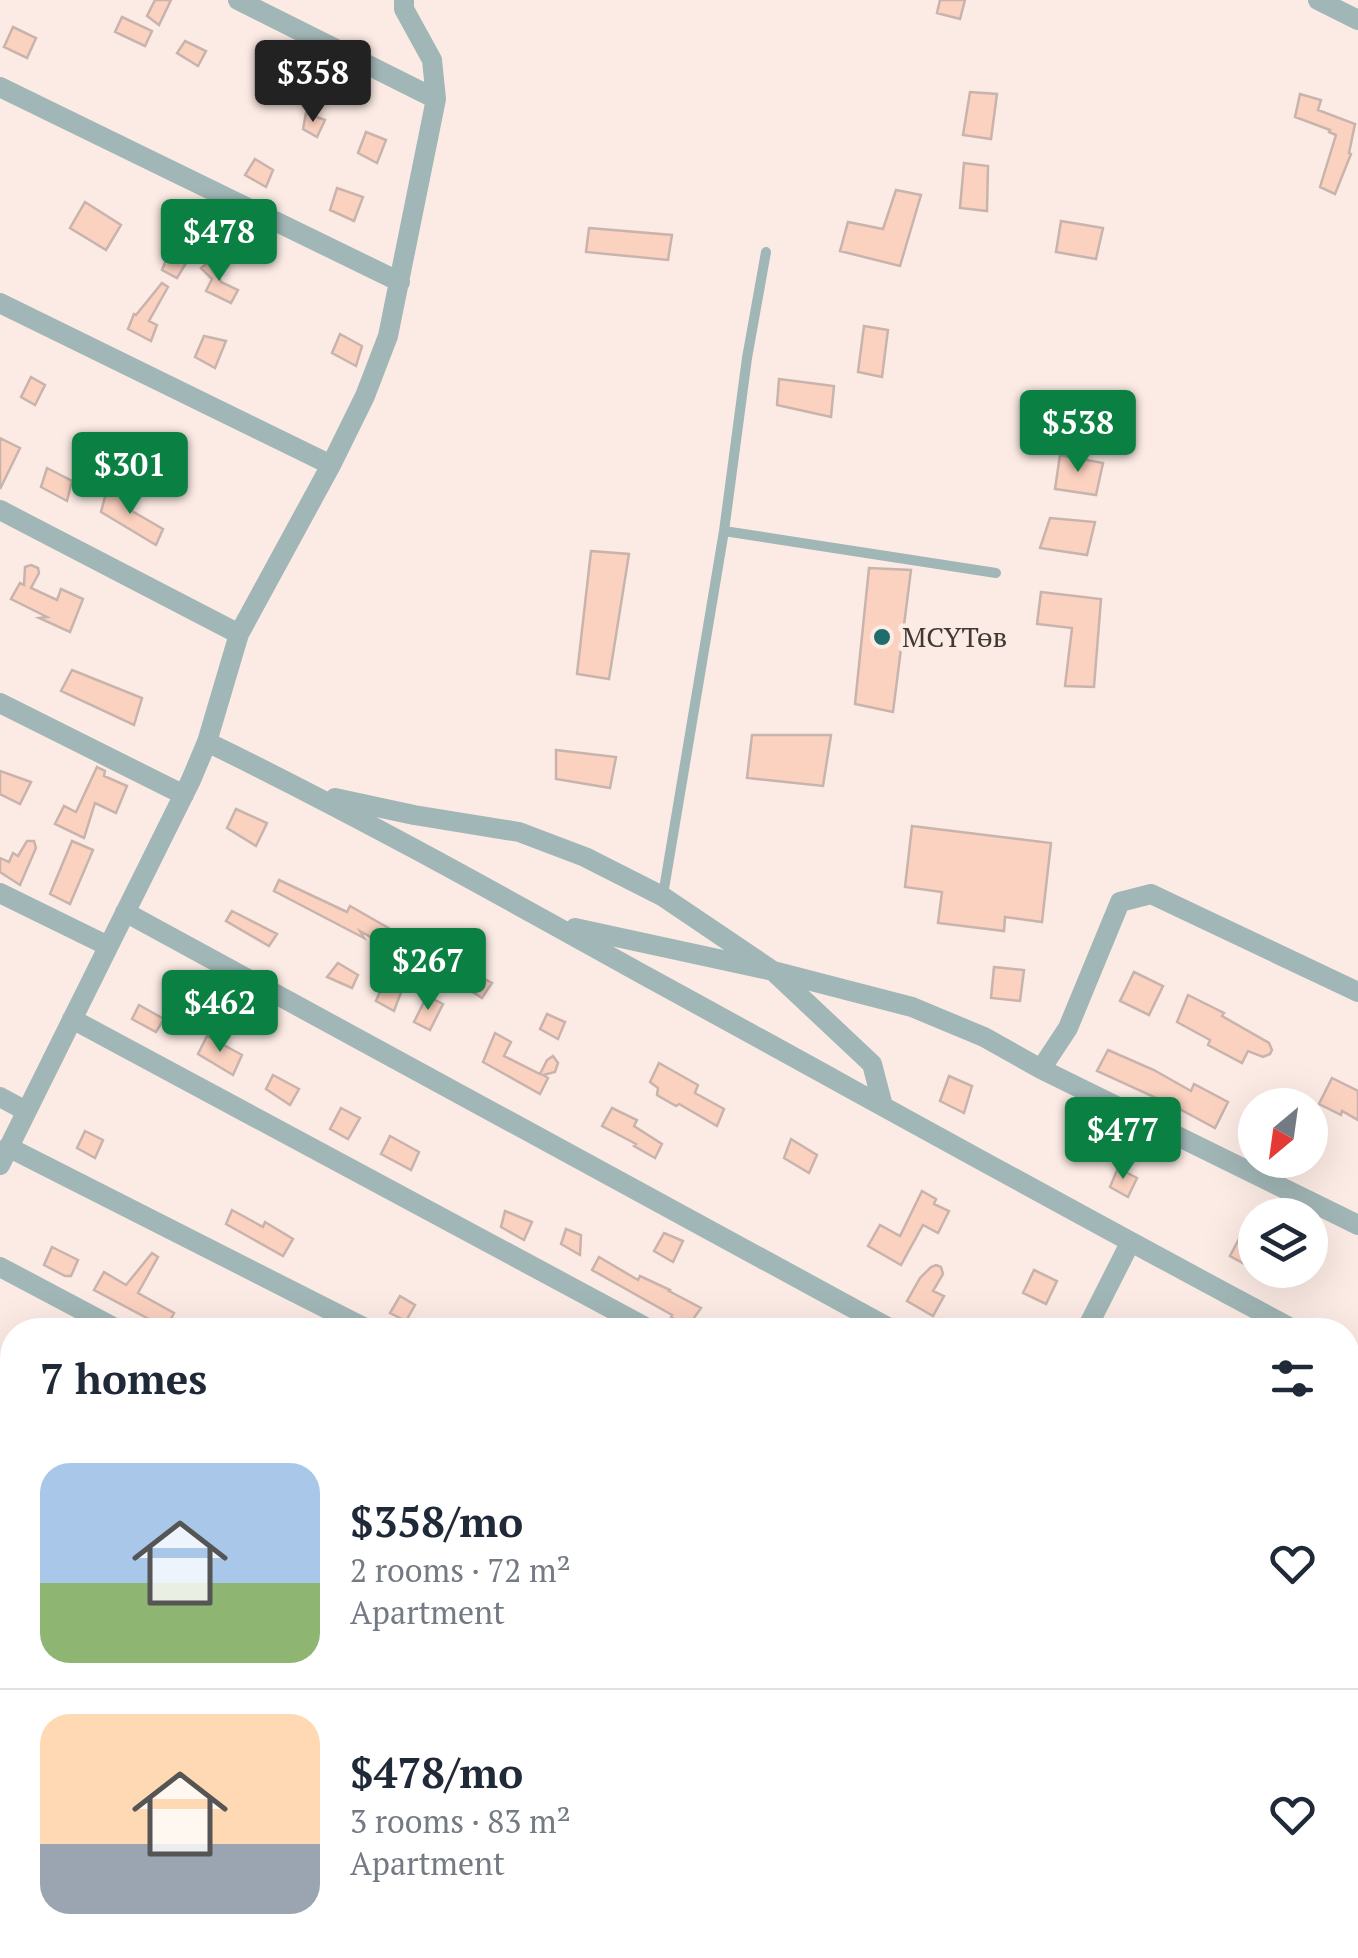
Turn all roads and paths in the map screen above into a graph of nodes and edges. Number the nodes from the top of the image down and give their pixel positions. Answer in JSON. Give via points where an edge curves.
{"nodes":[{"id":1,"x":238,"y":0,"type":"edge"},
{"id":2,"x":404,"y":0,"type":"edge"},
{"id":3,"x":1318,"y":0,"type":"edge"},
{"id":4,"x":1358,"y":20,"type":"edge"},
{"id":5,"x":0,"y":87,"type":"edge"},
{"id":6,"x":436,"y":99,"type":"junction"},
{"id":7,"x":766,"y":252,"type":"dead end"},
{"id":8,"x":400,"y":282,"type":"junction"},
{"id":9,"x":0,"y":303,"type":"edge"},
{"id":10,"x":331,"y":465,"type":"junction"},
{"id":11,"x":0,"y":510,"type":"edge"},
{"id":12,"x":724,"y":531,"type":"junction"},
{"id":13,"x":996,"y":573,"type":"dead end"},
{"id":14,"x":239,"y":634,"type":"junction"},
{"id":15,"x":0,"y":703,"type":"edge"},
{"id":16,"x":207,"y":742,"type":"junction"},
{"id":17,"x":310,"y":792,"type":"junction"},
{"id":18,"x":184,"y":795,"type":"junction"},
{"id":19,"x":0,"y":893,"type":"edge"},
{"id":20,"x":662,"y":896,"type":"junction"},
{"id":21,"x":125,"y":912,"type":"junction"},
{"id":22,"x":550,"y":923,"type":"junction"},
{"id":23,"x":108,"y":946,"type":"junction"},
{"id":24,"x":773,"y":971,"type":"junction"},
{"id":25,"x":1358,"y":992,"type":"edge"},
{"id":26,"x":72,"y":1019,"type":"junction"},
{"id":27,"x":1041,"y":1069,"type":"junction"},
{"id":28,"x":0,"y":1098,"type":"edge"},
{"id":29,"x":883,"y":1106,"type":"junction"},
{"id":30,"x":26,"y":1110,"type":"junction"},
{"id":31,"x":4,"y":1156,"type":"edge"},
{"id":32,"x":1358,"y":1225,"type":"edge"},
{"id":33,"x":1130,"y":1243,"type":"junction"},
{"id":34,"x":0,"y":1266,"type":"edge"},
{"id":35,"x":97,"y":1318,"type":"edge"},
{"id":36,"x":344,"y":1318,"type":"edge"},
{"id":37,"x":629,"y":1318,"type":"edge"},
{"id":38,"x":871,"y":1318,"type":"edge"},
{"id":39,"x":1092,"y":1318,"type":"edge"},
{"id":40,"x":1272,"y":1318,"type":"edge"}],
"edges":[{"from":1,"to":6,"type":"street"},
{"from":2,"to":6,"type":"street","via":[[432,60]]},
{"from":3,"to":4,"type":"street"},
{"from":5,"to":8,"type":"street"},
{"from":6,"to":8,"type":"street"},
{"from":7,"to":12,"type":"lane"},
{"from":8,"to":10,"type":"street","via":[[388,336]]},
{"from":9,"to":10,"type":"street"},
{"from":10,"to":14,"type":"street"},
{"from":11,"to":14,"type":"street"},
{"from":12,"to":13,"type":"lane"},
{"from":12,"to":20,"type":"lane"},
{"from":14,"to":16,"type":"street"},
{"from":15,"to":18,"type":"street"},
{"from":16,"to":17,"type":"street"},
{"from":16,"to":18,"type":"street"},
{"from":17,"to":20,"type":"street","via":[[518,832]]},
{"from":17,"to":22,"type":"street"},
{"from":18,"to":21,"type":"street"},
{"from":19,"to":23,"type":"street"},
{"from":20,"to":24,"type":"street"},
{"from":21,"to":23,"type":"street"},
{"from":21,"to":38,"type":"street"},
{"from":22,"to":24,"type":"street"},
{"from":22,"to":29,"type":"street"},
{"from":23,"to":26,"type":"street"},
{"from":24,"to":27,"type":"street","via":[[912,1007]]},
{"from":24,"to":29,"type":"street","via":[[872,1064]]},
{"from":25,"to":27,"type":"street","via":[[1151,894],[1120,902],[1068,1028]]},
{"from":26,"to":30,"type":"street"},
{"from":26,"to":37,"type":"street"},
{"from":27,"to":32,"type":"street"},
{"from":28,"to":30,"type":"street"},
{"from":29,"to":33,"type":"street"},
{"from":30,"to":31,"type":"street"},
{"from":31,"to":36,"type":"street"},
{"from":33,"to":39,"type":"street"},
{"from":33,"to":40,"type":"street"},
{"from":34,"to":35,"type":"street"}]}
